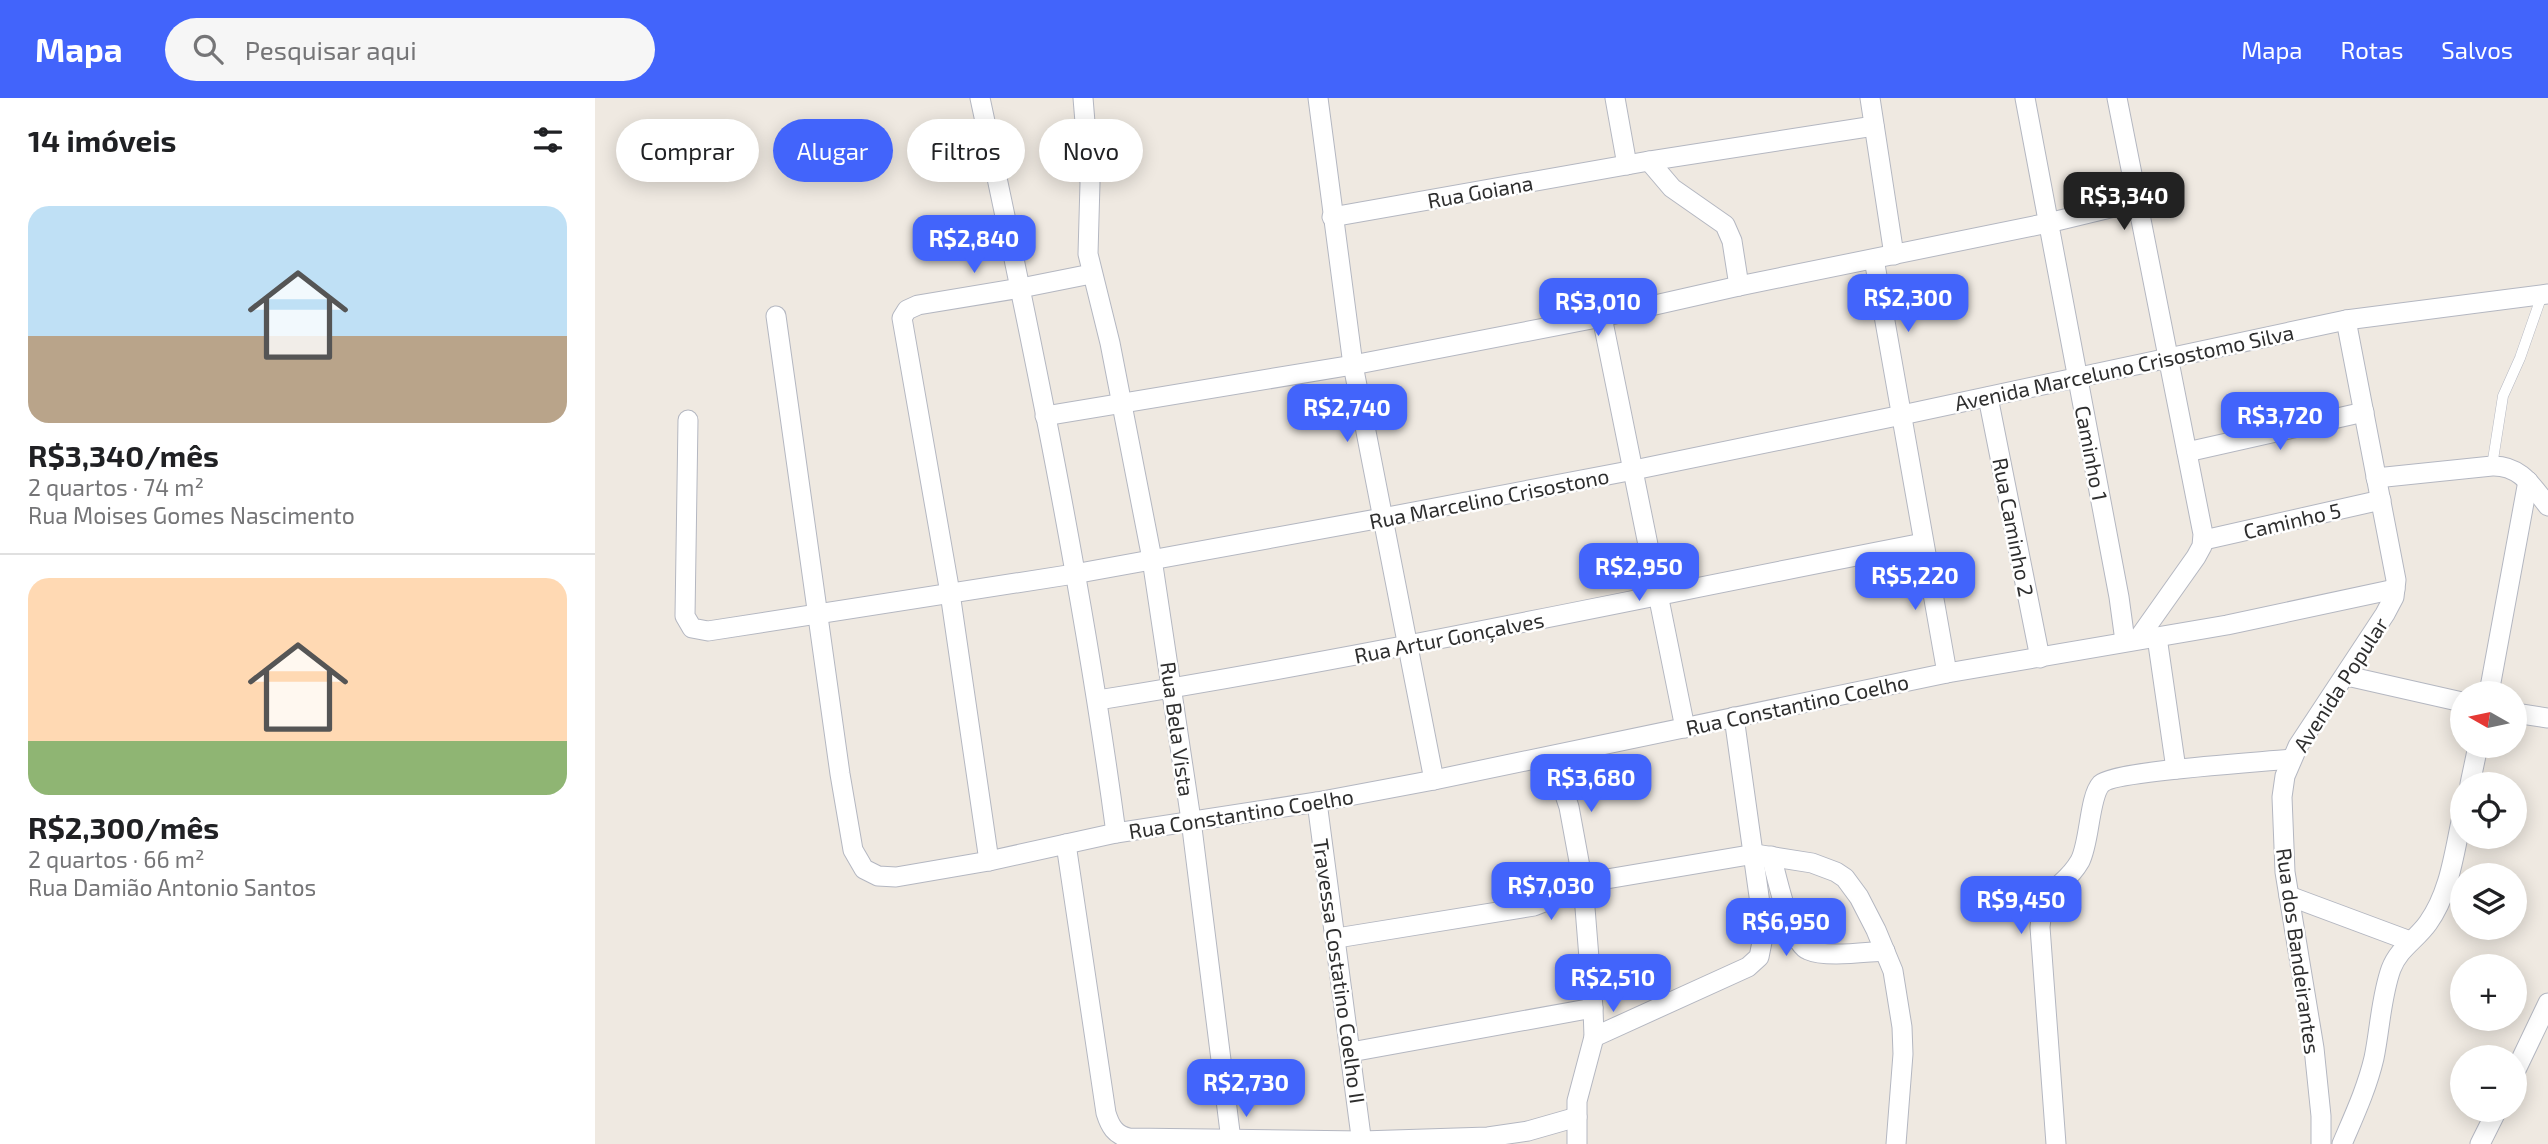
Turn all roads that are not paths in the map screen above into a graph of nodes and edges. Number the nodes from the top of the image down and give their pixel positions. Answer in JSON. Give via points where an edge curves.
{"nodes":[{"id":1,"x":980,"y":98,"type":"edge"},
{"id":2,"x":1083,"y":98,"type":"edge"},
{"id":3,"x":1318,"y":98,"type":"edge"},
{"id":4,"x":1615,"y":98,"type":"edge"},
{"id":5,"x":1870,"y":98,"type":"edge"},
{"id":6,"x":2025,"y":98,"type":"edge"},
{"id":7,"x":2117,"y":98,"type":"edge"},
{"id":8,"x":1874,"y":126,"type":"junction"},
{"id":9,"x":1649,"y":161,"type":"junction"},
{"id":10,"x":1627,"y":165,"type":"junction"},
{"id":11,"x":2139,"y":201,"type":"junction"},
{"id":12,"x":1332,"y":217,"type":"junction"},
{"id":13,"x":2048,"y":223,"type":"junction"},
{"id":14,"x":1894,"y":255,"type":"junction"},
{"id":15,"x":1874,"y":259,"type":"junction"},
{"id":16,"x":1091,"y":274,"type":"junction"},
{"id":17,"x":1739,"y":286,"type":"junction"},
{"id":18,"x":1021,"y":288,"type":"junction"},
{"id":19,"x":2545,"y":295,"type":"edge"},
{"id":20,"x":776,"y":316,"type":"dead end"},
{"id":21,"x":1602,"y":317,"type":"junction"},
{"id":22,"x":2346,"y":320,"type":"junction"},
{"id":23,"x":2168,"y":358,"type":"junction"},
{"id":24,"x":1353,"y":365,"type":"junction"},
{"id":25,"x":2077,"y":377,"type":"junction"},
{"id":26,"x":1988,"y":397,"type":"junction"},
{"id":27,"x":1122,"y":403,"type":"junction"},
{"id":28,"x":2364,"y":412,"type":"junction"},
{"id":29,"x":1902,"y":415,"type":"junction"},
{"id":30,"x":1045,"y":416,"type":"junction"},
{"id":31,"x":688,"y":420,"type":"dead end"},
{"id":32,"x":2187,"y":452,"type":"junction"},
{"id":33,"x":2492,"y":466,"type":"junction"},
{"id":34,"x":1634,"y":470,"type":"junction"},
{"id":35,"x":2376,"y":478,"type":"junction"},
{"id":36,"x":2528,"y":481,"type":"junction"},
{"id":37,"x":2381,"y":500,"type":"junction"},
{"id":38,"x":2548,"y":506,"type":"edge"},
{"id":39,"x":1382,"y":518,"type":"junction"},
{"id":40,"x":2204,"y":540,"type":"junction"},
{"id":41,"x":1923,"y":543,"type":"junction"},
{"id":42,"x":1152,"y":559,"type":"junction"},
{"id":43,"x":1074,"y":574,"type":"junction"},
{"id":44,"x":2395,"y":589,"type":"junction"},
{"id":45,"x":950,"y":593,"type":"junction"},
{"id":46,"x":1658,"y":594,"type":"junction"},
{"id":47,"x":819,"y":615,"type":"junction"},
{"id":48,"x":2140,"y":639,"type":"junction"},
{"id":49,"x":1407,"y":647,"type":"junction"},
{"id":50,"x":2040,"y":657,"type":"junction"},
{"id":51,"x":1947,"y":673,"type":"junction"},
{"id":52,"x":2347,"y":676,"type":"junction"},
{"id":53,"x":2491,"y":681,"type":"edge"},
{"id":54,"x":1172,"y":688,"type":"junction"},
{"id":55,"x":2450,"y":699,"type":"edge"},
{"id":56,"x":1098,"y":700,"type":"junction"},
{"id":57,"x":2527,"y":715,"type":"edge"},
{"id":58,"x":1734,"y":717,"type":"junction"},
{"id":59,"x":2548,"y":718,"type":"edge"},
{"id":60,"x":1685,"y":728,"type":"junction"},
{"id":61,"x":1552,"y":756,"type":"junction"},
{"id":62,"x":2291,"y":759,"type":"junction"},
{"id":63,"x":2176,"y":769,"type":"junction"},
{"id":64,"x":1434,"y":780,"type":"junction"},
{"id":65,"x":1317,"y":802,"type":"junction"},
{"id":66,"x":1191,"y":820,"type":"junction"},
{"id":67,"x":1116,"y":833,"type":"junction"},
{"id":68,"x":1066,"y":844,"type":"junction"},
{"id":69,"x":2455,"y":849,"type":"edge"},
{"id":70,"x":1763,"y":855,"type":"junction"},
{"id":71,"x":989,"y":861,"type":"junction"},
{"id":72,"x":1584,"y":883,"type":"junction"},
{"id":73,"x":2289,"y":896,"type":"junction"},
{"id":74,"x":1337,"y":938,"type":"junction"},
{"id":75,"x":2410,"y":941,"type":"junction"},
{"id":76,"x":1885,"y":951,"type":"junction"},
{"id":77,"x":2548,"y":1003,"type":"edge"},
{"id":78,"x":1593,"y":1008,"type":"junction"},
{"id":79,"x":1594,"y":1037,"type":"junction"},
{"id":80,"x":2527,"y":1047,"type":"edge"},
{"id":81,"x":1351,"y":1052,"type":"junction"},
{"id":82,"x":1577,"y":1116,"type":"junction"},
{"id":83,"x":2491,"y":1122,"type":"edge"},
{"id":84,"x":1531,"y":1138,"type":"edge"},
{"id":85,"x":1231,"y":1139,"type":"junction"},
{"id":86,"x":1288,"y":1142,"type":"edge"},
{"id":87,"x":1362,"y":1143,"type":"edge"},
{"id":88,"x":1577,"y":1144,"type":"edge"},
{"id":89,"x":1896,"y":1144,"type":"edge"},
{"id":90,"x":2056,"y":1144,"type":"edge"},
{"id":91,"x":2321,"y":1144,"type":"edge"},
{"id":92,"x":2342,"y":1144,"type":"edge"},
{"id":93,"x":2480,"y":1144,"type":"edge"}],
"edges":[{"from":1,"to":18,"type":"street"},
{"from":2,"to":16,"type":"street","name":"Rua Bela Vista"},
{"from":3,"to":12,"type":"street"},
{"from":4,"to":10,"type":"street"},
{"from":5,"to":8,"type":"street"},
{"from":6,"to":13,"type":"street","name":"Caminho 1"},
{"from":7,"to":11,"type":"street"},
{"from":8,"to":9,"type":"street","name":"Rua Goiana"},
{"from":8,"to":14,"type":"street"},
{"from":9,"to":10,"type":"street","name":"Rua Goiana"},
{"from":9,"to":17,"type":"street","via":[[1672,188],[1725,225]]},
{"from":10,"to":12,"type":"street","name":"Rua Goiana"},
{"from":11,"to":13,"type":"street"},
{"from":11,"to":23,"type":"street"},
{"from":12,"to":24,"type":"street"},
{"from":13,"to":14,"type":"street"},
{"from":13,"to":25,"type":"street","name":"Caminho 1"},
{"from":14,"to":15,"type":"street"},
{"from":15,"to":17,"type":"street"},
{"from":15,"to":29,"type":"street"},
{"from":16,"to":18,"type":"street"},
{"from":16,"to":27,"type":"street","name":"Rua Bela Vista"},
{"from":17,"to":21,"type":"street"},
{"from":18,"to":30,"type":"street"},
{"from":18,"to":45,"type":"street","via":[[918,305],[907,310],[902,324]]},
{"from":19,"to":22,"type":"street","name":"Avenida Marceluno Crisostomo Silva"},
{"from":19,"to":33,"type":"lane","via":[[2503,396]]},
{"from":20,"to":47,"type":"street"},
{"from":21,"to":24,"type":"street"},
{"from":21,"to":34,"type":"street"},
{"from":22,"to":23,"type":"street","name":"Avenida Marceluno Crisostomo Silva"},
{"from":22,"to":28,"type":"street","name":"Avenida Popular"},
{"from":23,"to":25,"type":"street","name":"Avenida Marceluno Crisostomo Silva"},
{"from":23,"to":32,"type":"street"},
{"from":24,"to":27,"type":"street"},
{"from":24,"to":39,"type":"street"},
{"from":25,"to":26,"type":"street","name":"Avenida Marceluno Crisostomo Silva"},
{"from":25,"to":48,"type":"street","name":"Caminho 1","via":[[2119,597]]},
{"from":26,"to":29,"type":"street","name":"Avenida Marceluno Crisostomo Silva"},
{"from":26,"to":50,"type":"street","name":"Rua Caminho 2"},
{"from":27,"to":30,"type":"street"},
{"from":27,"to":42,"type":"street","name":"Rua Bela Vista"},
{"from":28,"to":32,"type":"street"},
{"from":28,"to":35,"type":"street","name":"Avenida Popular"},
{"from":29,"to":34,"type":"street","name":"Rua Marcelino Crisostono"},
{"from":29,"to":41,"type":"street"},
{"from":30,"to":43,"type":"street"},
{"from":31,"to":47,"type":"street","via":[[685,608],[689,625],[708,631]]},
{"from":32,"to":40,"type":"street"},
{"from":33,"to":35,"type":"street"},
{"from":33,"to":36,"type":"street","via":[[2513,468]]},
{"from":34,"to":39,"type":"street","name":"Rua Marcelino Crisostono"},
{"from":34,"to":46,"type":"street"},
{"from":35,"to":37,"type":"street","name":"Avenida Popular"},
{"from":36,"to":38,"type":"street"},
{"from":36,"to":53,"type":"street"},
{"from":37,"to":40,"type":"street","name":"Caminho 5"},
{"from":37,"to":44,"type":"street","name":"Avenida Popular"},
{"from":39,"to":42,"type":"street","name":"Rua Marcelino Crisostono"},
{"from":39,"to":49,"type":"street"},
{"from":40,"to":48,"type":"street"},
{"from":41,"to":46,"type":"street","name":"Rua Artur Gonçalves"},
{"from":41,"to":51,"type":"street"},
{"from":42,"to":43,"type":"street","name":"Rua Marcelino Crisostono"},
{"from":42,"to":54,"type":"street","name":"Rua Bela Vista"},
{"from":43,"to":45,"type":"street"},
{"from":43,"to":56,"type":"street"},
{"from":44,"to":48,"type":"street","name":"Rua Constantino Coelho"},
{"from":44,"to":52,"type":"street","name":"Avenida Popular"},
{"from":45,"to":47,"type":"street"},
{"from":45,"to":71,"type":"street"},
{"from":46,"to":49,"type":"street","name":"Rua Artur Gonçalves"},
{"from":46,"to":60,"type":"street"},
{"from":47,"to":71,"type":"street","name":"Rua Constantino Coelho","via":[[840,774],[858,861],[871,874],[885,877]]},
{"from":48,"to":50,"type":"street","name":"Rua Constantino Coelho"},
{"from":48,"to":63,"type":"street","name":"Caminho 1"},
{"from":49,"to":54,"type":"street","name":"Rua Artur Gonçalves"},
{"from":49,"to":64,"type":"street"},
{"from":50,"to":51,"type":"street","name":"Rua Constantino Coelho"},
{"from":51,"to":58,"type":"street","name":"Rua Constantino Coelho"},
{"from":52,"to":55,"type":"street"},
{"from":52,"to":62,"type":"street","name":"Avenida Popular"},
{"from":54,"to":56,"type":"street","name":"Rua Artur Gonçalves"},
{"from":54,"to":66,"type":"street","name":"Rua Bela Vista"},
{"from":56,"to":67,"type":"street"},
{"from":57,"to":59,"type":"street"},
{"from":58,"to":60,"type":"street","name":"Rua Constantino Coelho"},
{"from":58,"to":70,"type":"street"},
{"from":60,"to":61,"type":"street","name":"Rua Constantino Coelho"},
{"from":61,"to":64,"type":"street","name":"Rua Constantino Coelho"},
{"from":61,"to":72,"type":"street","via":[[1569,807]]},
{"from":62,"to":63,"type":"street"},
{"from":62,"to":73,"type":"street","name":"Rua dos Bandeirantes","via":[[2282,797]]},
{"from":63,"to":90,"type":"street","via":[[2101,784],[2079,862],[2051,891],[2041,912]]},
{"from":64,"to":65,"type":"street","name":"Rua Constantino Coelho"},
{"from":65,"to":66,"type":"street","name":"Rua Constantino Coelho"},
{"from":65,"to":74,"type":"street","name":"Travessa Costatino Coelho II"},
{"from":66,"to":67,"type":"street","name":"Rua Constantino Coelho"},
{"from":66,"to":85,"type":"street","name":"Rua Bela Vista"},
{"from":67,"to":68,"type":"street","name":"Rua Constantino Coelho"},
{"from":68,"to":71,"type":"street","name":"Rua Constantino Coelho"},
{"from":68,"to":85,"type":"street","via":[[1106,1112],[1115,1131],[1129,1138]]},
{"from":69,"to":75,"type":"street","via":[[2442,898],[2428,924]]},
{"from":70,"to":72,"type":"street"},
{"from":70,"to":76,"type":"street","via":[[1824,866],[1845,878]]},
{"from":70,"to":76,"type":"street","via":[[1803,947],[1815,952]]},
{"from":70,"to":79,"type":"street","via":[[1764,932],[1755,963]]},
{"from":72,"to":74,"type":"street","via":[[1534,906]]},
{"from":72,"to":78,"type":"street"},
{"from":73,"to":75,"type":"street"},
{"from":73,"to":91,"type":"street","name":"Rua dos Bandeirantes","via":[[2314,1048]]},
{"from":74,"to":81,"type":"street","name":"Travessa Costatino Coelho II"},
{"from":75,"to":92,"type":"street","via":[[2392,967],[2365,1090]]},
{"from":76,"to":89,"type":"street","via":[[1902,1027]]},
{"from":77,"to":80,"type":"street"},
{"from":78,"to":79,"type":"street"},
{"from":78,"to":81,"type":"street"},
{"from":79,"to":82,"type":"street"},
{"from":81,"to":87,"type":"street","name":"Travessa Costatino Coelho II"},
{"from":82,"to":84,"type":"street"},
{"from":82,"to":88,"type":"street"},
{"from":83,"to":93,"type":"street"},
{"from":84,"to":87,"type":"street"},
{"from":85,"to":86,"type":"street"},
{"from":86,"to":87,"type":"street"}]}
